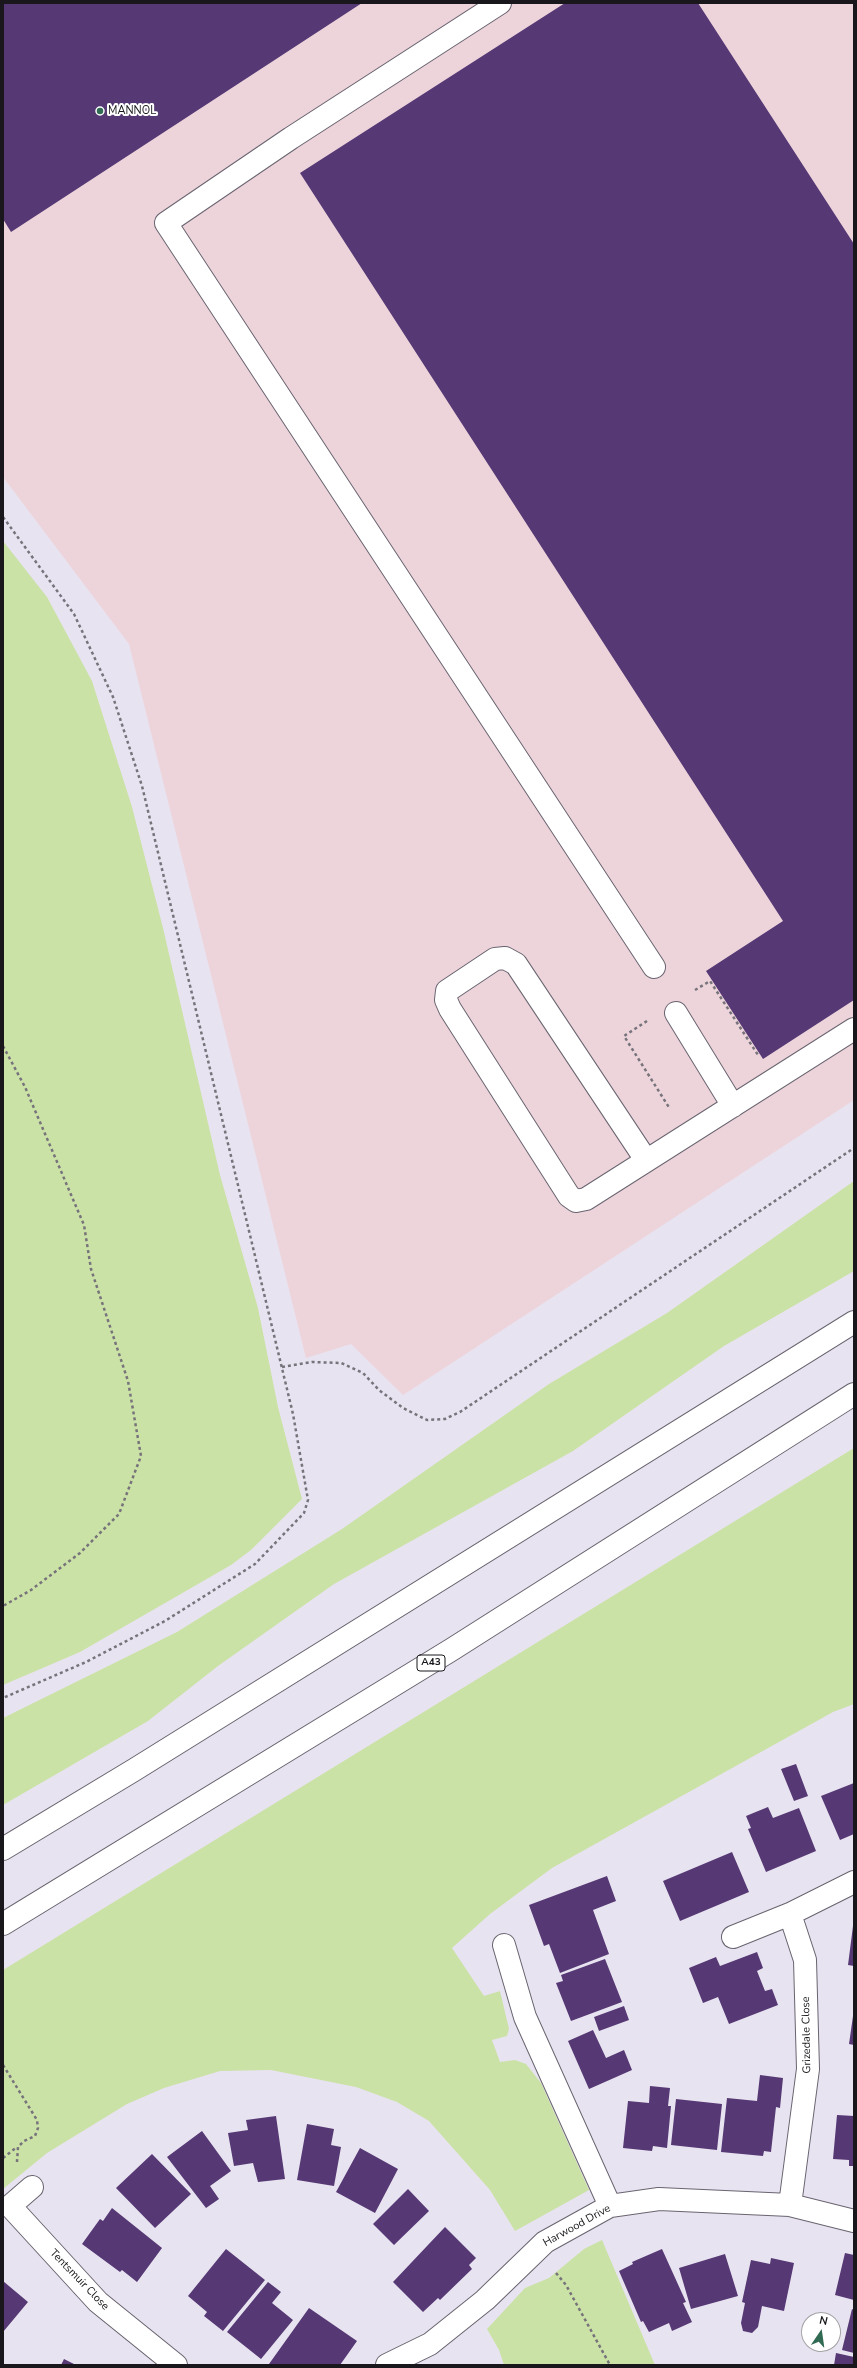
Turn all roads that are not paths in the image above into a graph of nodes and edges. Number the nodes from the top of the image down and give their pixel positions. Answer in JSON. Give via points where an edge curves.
{"nodes":[{"id":1,"x":500,"y":3,"type":"edge"},
{"id":2,"x":654,"y":967,"type":"dead end"},
{"id":3,"x":676,"y":1014,"type":"dead end"},
{"id":4,"x":854,"y":1029,"type":"edge"},
{"id":5,"x":733,"y":1106,"type":"junction"},
{"id":6,"x":646,"y":1160,"type":"junction"},
{"id":7,"x":854,"y":1322,"type":"edge"},
{"id":8,"x":854,"y":1394,"type":"edge"},
{"id":9,"x":3,"y":1849,"type":"edge"},
{"id":10,"x":854,"y":1882,"type":"edge"},
{"id":11,"x":790,"y":1914,"type":"junction"},
{"id":12,"x":3,"y":1924,"type":"edge"},
{"id":13,"x":733,"y":1937,"type":"dead end"},
{"id":14,"x":504,"y":1945,"type":"dead end"},
{"id":15,"x":32,"y":2187,"type":"road end"},
{"id":16,"x":790,"y":2205,"type":"junction"},
{"id":17,"x":610,"y":2206,"type":"junction"},
{"id":18,"x":854,"y":2221,"type":"edge"},
{"id":19,"x":176,"y":2365,"type":"edge"},
{"id":20,"x":387,"y":2365,"type":"edge"}],
"edges":[{"from":1,"to":2,"type":"main road","via":[[291,138],[166,223]]},
{"from":3,"to":5,"type":"main road"},
{"from":4,"to":5,"type":"main road"},
{"from":5,"to":6,"type":"main road"},
{"from":6,"to":6,"type":"main road","via":[[586,1198],[576,1201],[569,1196],[450,1009],[446,1000],[447,991],[495,959],[505,958],[516,964]]},
{"from":7,"to":9,"type":"main road","via":[[141,1766]]},
{"from":8,"to":12,"type":"main road","number":"A43","via":[[451,1650]]},
{"from":10,"to":11,"type":"main road"},
{"from":11,"to":13,"type":"main road"},
{"from":11,"to":16,"type":"main road","name":"Grizedale Close","via":[[805,1960],[808,2069]]},
{"from":14,"to":17,"type":"main road","via":[[525,2017]]},
{"from":15,"to":19,"type":"main road","name":"Tentsmuir Close","via":[[10,2206],[98,2302]]},
{"from":16,"to":17,"type":"main road","name":"Harwood Drive","via":[[659,2199]]},
{"from":16,"to":18,"type":"main road","name":"Harwood Drive"},
{"from":17,"to":20,"type":"main road","name":"Harwood Drive","via":[[545,2242],[485,2300],[430,2344]]}]}
